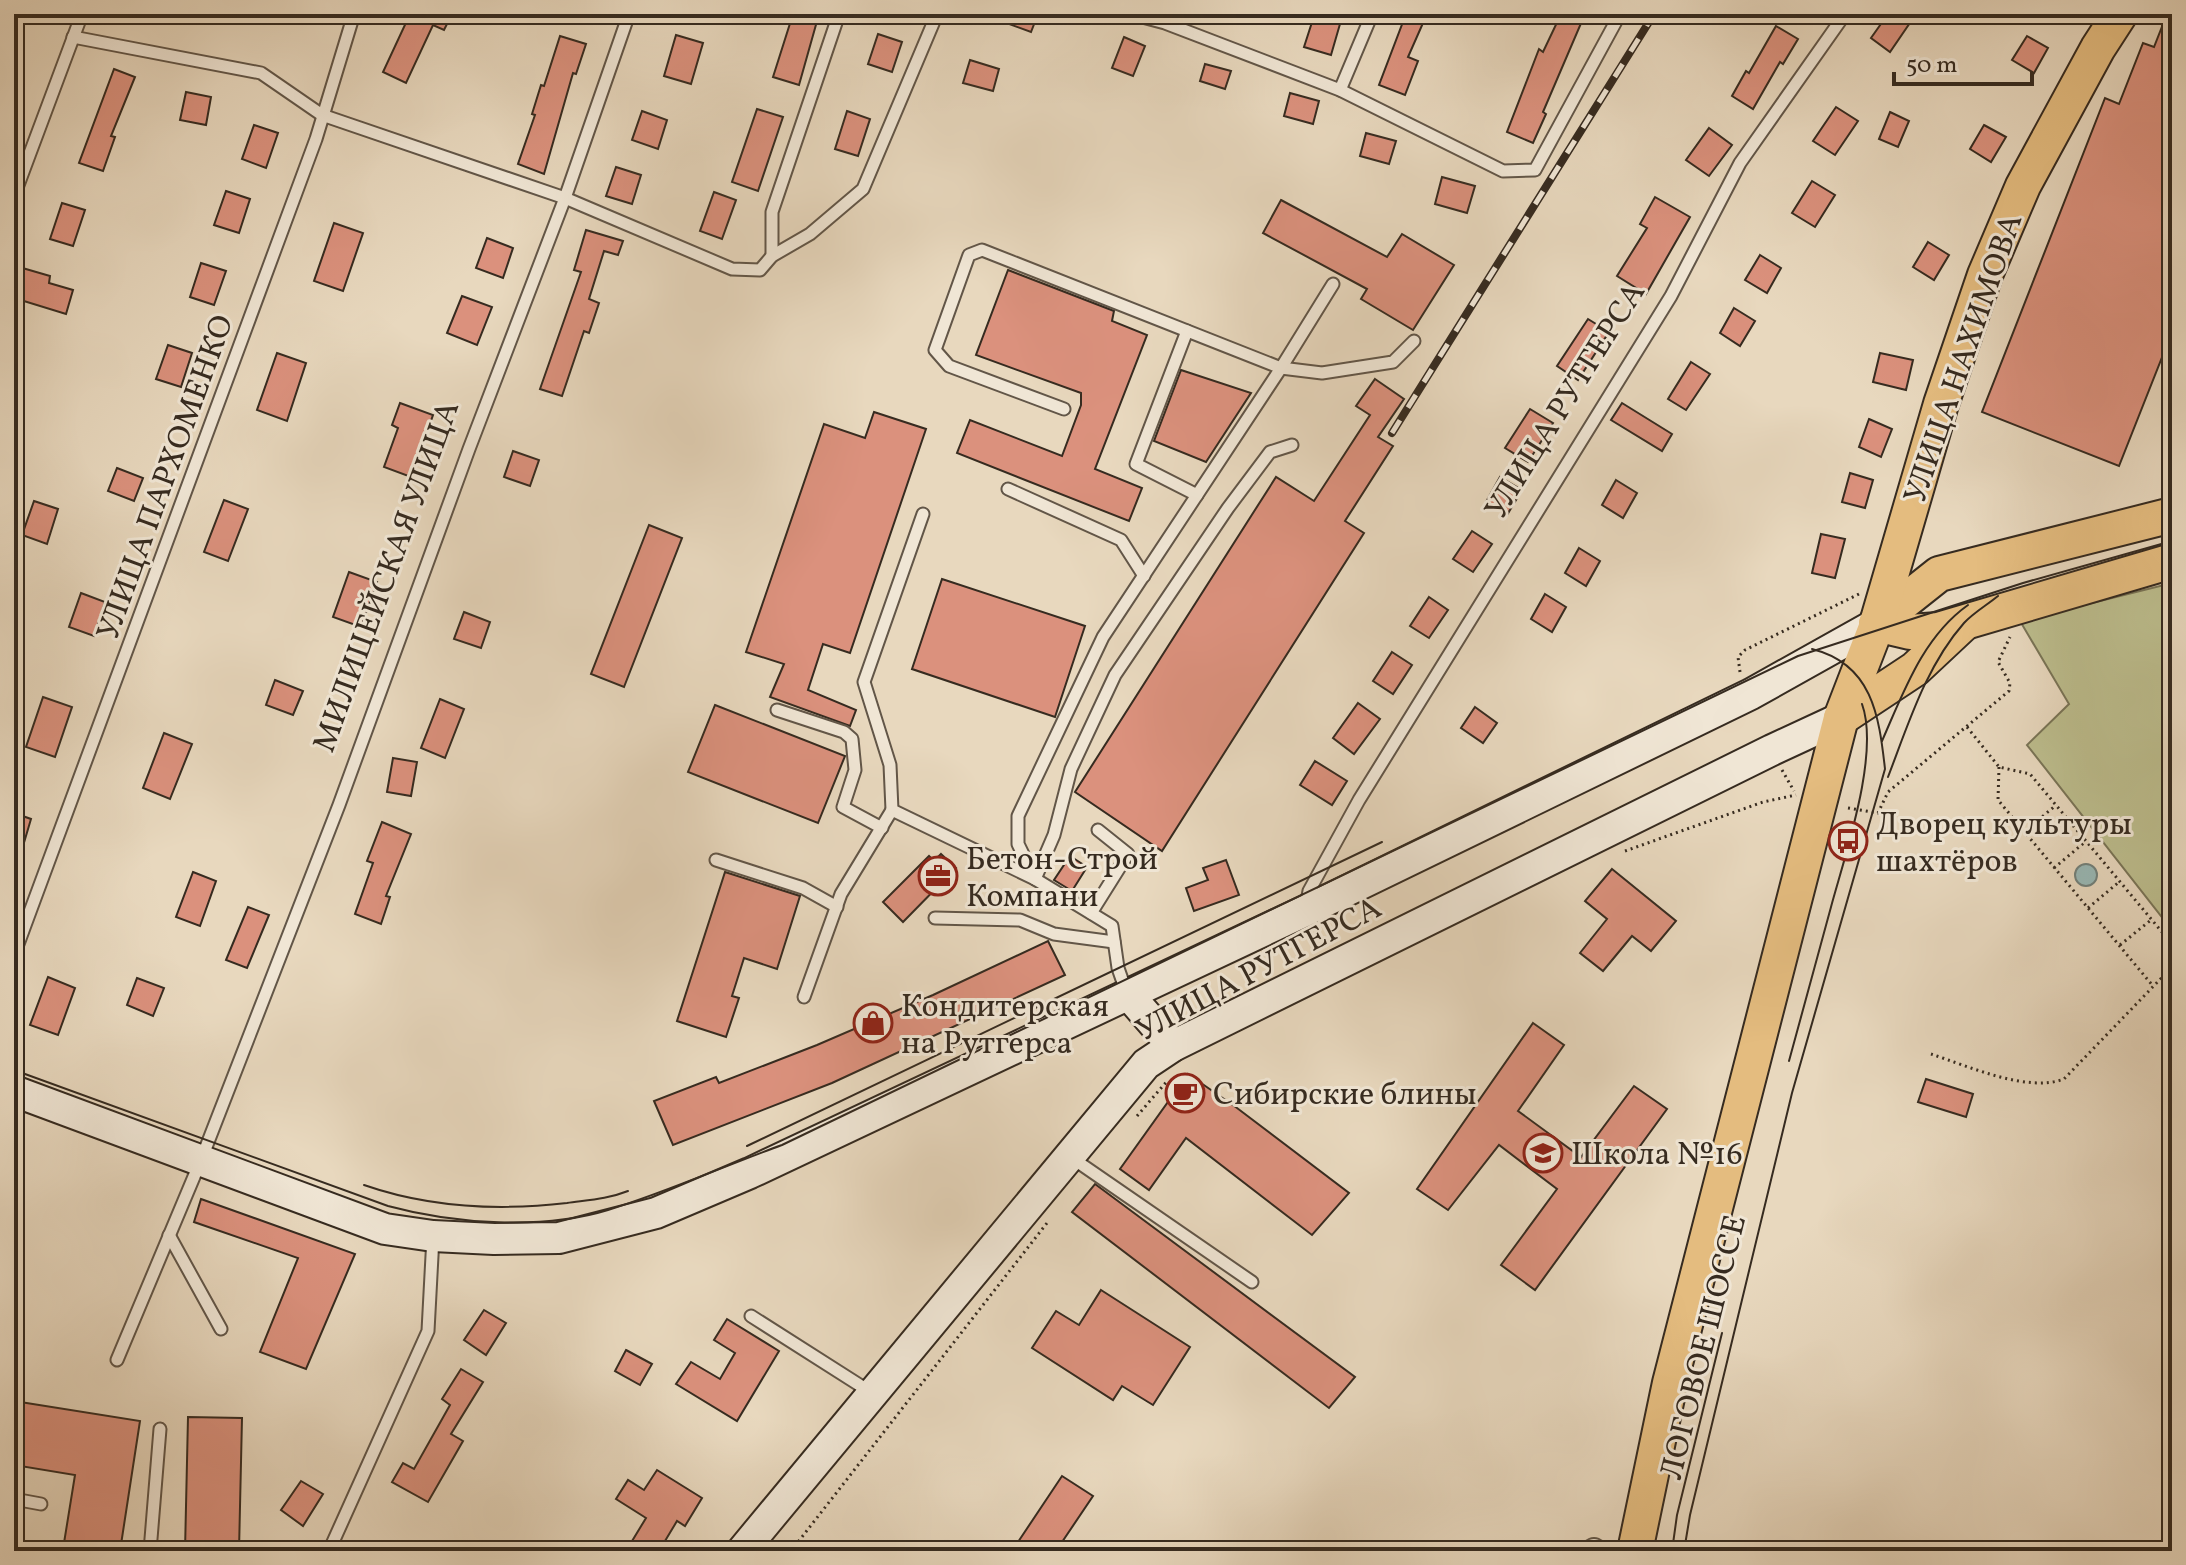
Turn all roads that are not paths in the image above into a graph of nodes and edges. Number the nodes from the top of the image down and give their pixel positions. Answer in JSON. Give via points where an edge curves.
{"nodes":[{"id":1,"x":82,"y":14,"type":"edge"},
{"id":2,"x":354,"y":14,"type":"edge"},
{"id":3,"x":629,"y":14,"type":"edge"},
{"id":4,"x":839,"y":14,"type":"edge"},
{"id":5,"x":937,"y":14,"type":"edge"},
{"id":6,"x":1131,"y":14,"type":"edge"},
{"id":7,"x":1372,"y":14,"type":"edge"},
{"id":8,"x":1620,"y":14,"type":"edge"},
{"id":9,"x":1845,"y":14,"type":"edge"},
{"id":10,"x":2120,"y":14,"type":"edge"},
{"id":11,"x":1167,"y":19,"type":"edge"},
{"id":12,"x":73,"y":37,"type":"junction"},
{"id":13,"x":1340,"y":90,"type":"junction"},
{"id":14,"x":322,"y":115,"type":"junction"},
{"id":15,"x":14,"y":196,"type":"edge"},
{"id":16,"x":565,"y":198,"type":"junction"},
{"id":17,"x":772,"y":256,"type":"junction"},
{"id":18,"x":1333,"y":284,"type":"dead end"},
{"id":19,"x":1187,"y":331,"type":"junction"},
{"id":20,"x":1414,"y":341,"type":"dead end"},
{"id":21,"x":1281,"y":368,"type":"junction"},
{"id":22,"x":1064,"y":409,"type":"dead end"},
{"id":23,"x":1292,"y":445,"type":"dead end"},
{"id":24,"x":1008,"y":489,"type":"dead end"},
{"id":25,"x":1197,"y":495,"type":"junction"},
{"id":26,"x":923,"y":514,"type":"dead end"},
{"id":27,"x":2172,"y":515,"type":"edge"},
{"id":28,"x":2172,"y":561,"type":"edge"},
{"id":29,"x":1144,"y":576,"type":"junction"},
{"id":30,"x":1965,"y":622,"type":"junction"},
{"id":31,"x":1876,"y":627,"type":"junction"},
{"id":32,"x":777,"y":710,"type":"dead end"},
{"id":33,"x":1852,"y":712,"type":"junction"},
{"id":34,"x":892,"y":810,"type":"junction"},
{"id":35,"x":882,"y":828,"type":"junction"},
{"id":36,"x":1098,"y":830,"type":"dead end"},
{"id":37,"x":716,"y":860,"type":"dead end"},
{"id":38,"x":1035,"y":879,"type":"junction"},
{"id":39,"x":837,"y":907,"type":"junction"},
{"id":40,"x":1305,"y":911,"type":"junction"},
{"id":41,"x":1091,"y":913,"type":"junction"},
{"id":42,"x":935,"y":918,"type":"dead end"},
{"id":43,"x":1114,"y":942,"type":"junction"},
{"id":44,"x":14,"y":955,"type":"edge"},
{"id":45,"x":1128,"y":994,"type":"junction"},
{"id":46,"x":804,"y":997,"type":"dead end"},
{"id":47,"x":1173,"y":1046,"type":"junction"},
{"id":48,"x":14,"y":1091,"type":"edge"},
{"id":49,"x":1068,"y":1155,"type":"junction"},
{"id":50,"x":201,"y":1160,"type":"junction"},
{"id":51,"x":169,"y":1235,"type":"junction"},
{"id":52,"x":433,"y":1236,"type":"junction"},
{"id":53,"x":1252,"y":1282,"type":"dead end"},
{"id":54,"x":751,"y":1316,"type":"dead end"},
{"id":55,"x":221,"y":1329,"type":"dead end"},
{"id":56,"x":117,"y":1360,"type":"dead end"},
{"id":57,"x":872,"y":1393,"type":"junction"},
{"id":58,"x":160,"y":1429,"type":"dead end"},
{"id":59,"x":14,"y":1499,"type":"edge"},
{"id":60,"x":41,"y":1504,"type":"dead end"},
{"id":61,"x":150,"y":1551,"type":"edge"},
{"id":62,"x":329,"y":1551,"type":"edge"},
{"id":63,"x":742,"y":1551,"type":"edge"},
{"id":64,"x":1635,"y":1551,"type":"edge"},
{"id":65,"x":1655,"y":1551,"type":"edge"}],
"edges":[{"from":1,"to":12,"type":"lane"},
{"from":2,"to":14,"type":"lane","name":"УЛИЦА ПАРХОМЕНКО"},
{"from":3,"to":16,"type":"lane","name":"МИЛИЦЕЙСКАЯ УЛИЦА"},
{"from":4,"to":17,"type":"lane","via":[[772,212]]},
{"from":5,"to":17,"type":"lane","via":[[863,189],[810,234]]},
{"from":6,"to":11,"type":"lane"},
{"from":7,"to":13,"type":"lane"},
{"from":8,"to":13,"type":"lane","via":[[1535,170],[1503,171]]},
{"from":9,"to":40,"type":"lane","name":"УЛИЦА РУТГЕРСА","via":[[1740,163],[1671,296],[1359,800],[1309,891]]},
{"from":10,"to":31,"type":"main road","name":"УЛИЦА НАХИМОВА","via":[[2030,172],[1985,275]]},
{"from":11,"to":13,"type":"lane"},
{"from":12,"to":14,"type":"lane","via":[[261,73]]},
{"from":12,"to":15,"type":"lane"},
{"from":14,"to":16,"type":"lane"},
{"from":14,"to":44,"type":"lane","name":"УЛИЦА ПАРХОМЕНКО"},
{"from":16,"to":17,"type":"lane","via":[[732,269],[760,270]]},
{"from":16,"to":50,"type":"lane","name":"МИЛИЦЕЙСКАЯ УЛИЦА"},
{"from":18,"to":21,"type":"lane"},
{"from":19,"to":21,"type":"lane"},
{"from":19,"to":22,"type":"lane","via":[[982,250],[969,255],[935,350],[949,366]]},
{"from":19,"to":25,"type":"lane","via":[[1136,464]]},
{"from":20,"to":21,"type":"lane","via":[[1393,362],[1322,373]]},
{"from":21,"to":25,"type":"lane"},
{"from":23,"to":38,"type":"lane","via":[[1270,452],[1115,675],[1071,769],[1054,835]]},
{"from":24,"to":29,"type":"lane","via":[[1121,540]]},
{"from":25,"to":29,"type":"lane"},
{"from":26,"to":34,"type":"lane","via":[[864,682],[890,765]]},
{"from":27,"to":31,"type":"main road","via":[[1939,574]]},
{"from":28,"to":30,"type":"main road"},
{"from":29,"to":38,"type":"lane","via":[[1103,637],[1018,816],[1018,844]]},
{"from":30,"to":31,"type":"main road","via":[[1910,632]]},
{"from":30,"to":33,"type":"main road","via":[[1915,669]]},
{"from":31,"to":33,"type":"main road","name":"УЛИЦА НАХИМОВА"},
{"from":31,"to":40,"type":"main road","name":"УЛИЦА РУТГЕРСА","via":[[1751,694]]},
{"from":32,"to":35,"type":"lane","via":[[852,739],[855,770],[843,807]]},
{"from":33,"to":47,"type":"main road","name":"УЛИЦА РУТГЕРСА"},
{"from":33,"to":64,"type":"main road","name":"ЛОГОВОЕ ШОССЕ","via":[[1670,1383]]},
{"from":33,"to":65,"type":"main road","name":"ЛОГОВОЕ ШОССЕ","via":[[1841,806],[1692,1382]]},
{"from":34,"to":35,"type":"lane"},
{"from":34,"to":38,"type":"lane"},
{"from":35,"to":39,"type":"lane"},
{"from":36,"to":41,"type":"lane","via":[[1128,854]]},
{"from":37,"to":39,"type":"lane","via":[[803,888]]},
{"from":38,"to":41,"type":"lane"},
{"from":39,"to":46,"type":"lane"},
{"from":40,"to":45,"type":"main road","name":"УЛИЦА РУТГЕРСА"},
{"from":41,"to":43,"type":"lane","via":[[1112,926]]},
{"from":42,"to":43,"type":"lane","via":[[1020,920],[1054,934]]},
{"from":43,"to":45,"type":"lane"},
{"from":45,"to":47,"type":"main road"},
{"from":45,"to":52,"type":"main road","name":"УЛИЦА РУТГЕРСА","via":[[656,1213],[559,1238]]},
{"from":47,"to":49,"type":"main road","name":"УЛИЦА РУТГЕРСА","via":[[1146,1064]]},
{"from":48,"to":50,"type":"main road"},
{"from":49,"to":53,"type":"lane"},
{"from":49,"to":57,"type":"main road","name":"УЛИЦА РУТГЕРСА"},
{"from":50,"to":51,"type":"lane","name":"МИЛИЦЕЙСКАЯ УЛИЦА"},
{"from":50,"to":52,"type":"main road","via":[[385,1229]]},
{"from":51,"to":55,"type":"lane"},
{"from":51,"to":56,"type":"lane","name":"МИЛИЦЕЙСКАЯ УЛИЦА"},
{"from":52,"to":62,"type":"lane","via":[[428,1331]]},
{"from":54,"to":57,"type":"lane"},
{"from":57,"to":63,"type":"main road","name":"УЛИЦА РУТГЕРСА"},
{"from":58,"to":61,"type":"lane"},
{"from":59,"to":60,"type":"lane"}]}
